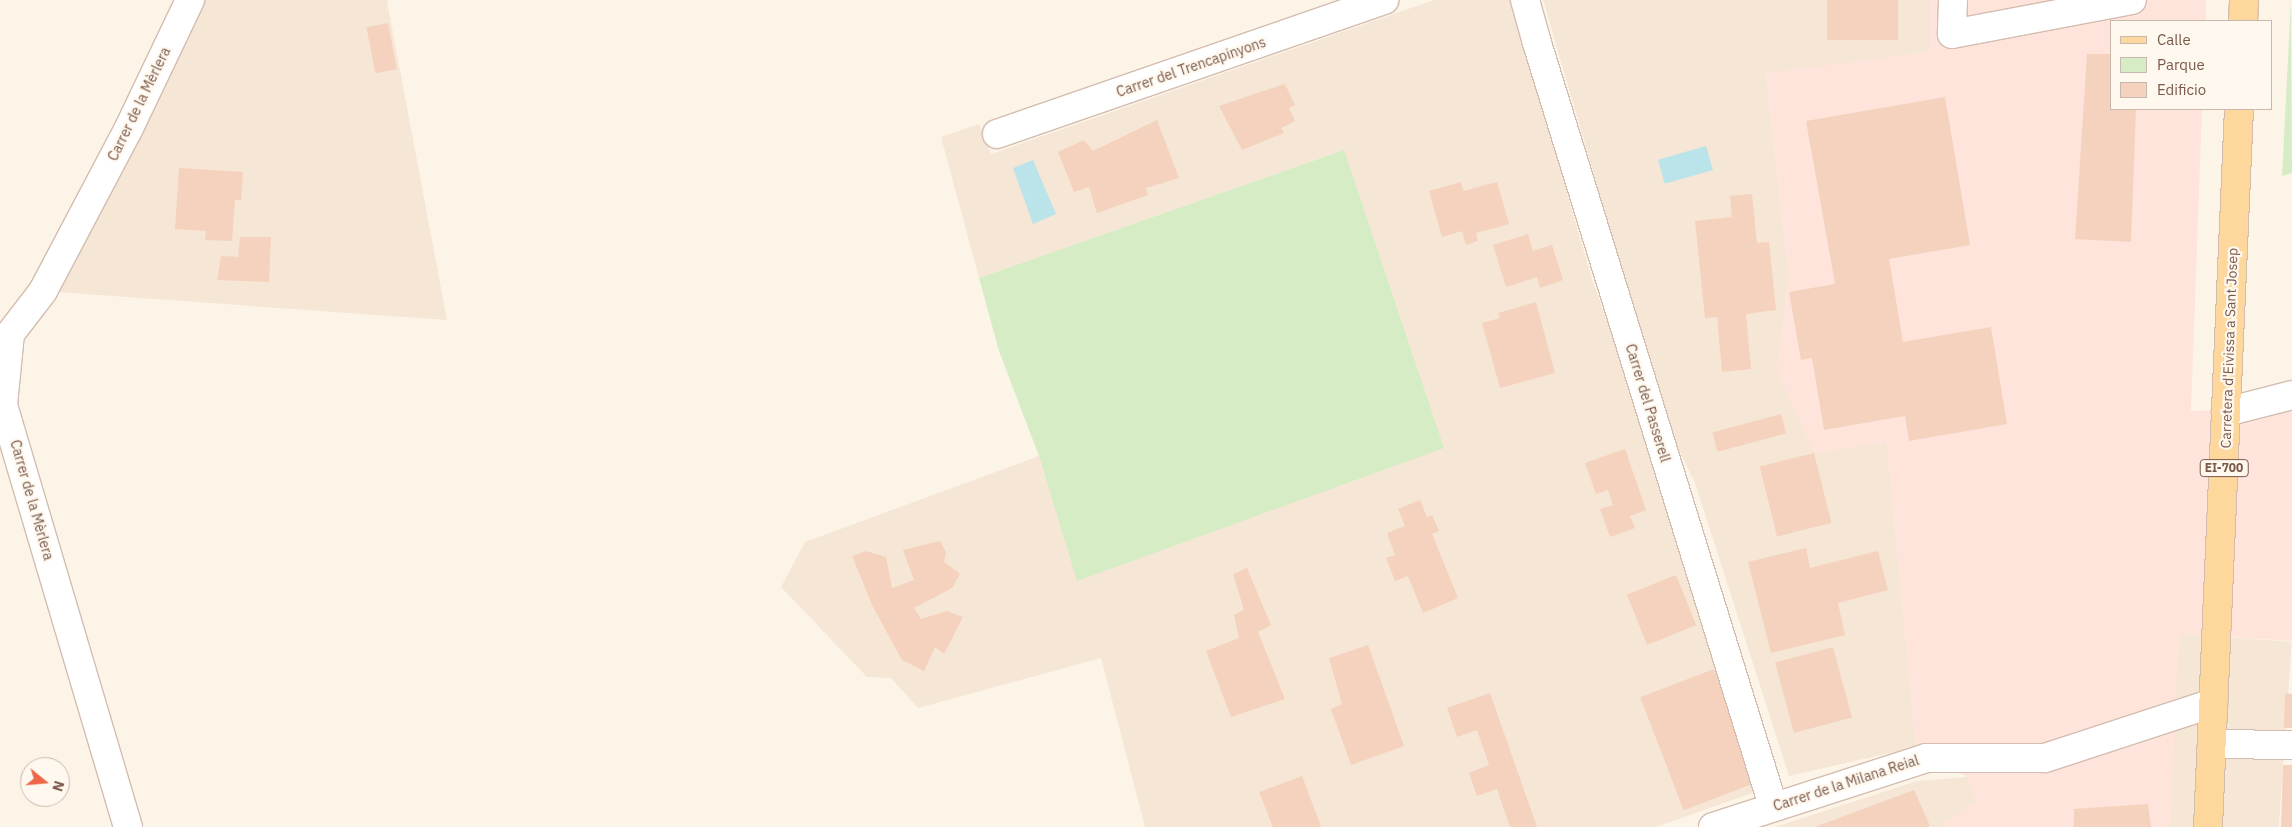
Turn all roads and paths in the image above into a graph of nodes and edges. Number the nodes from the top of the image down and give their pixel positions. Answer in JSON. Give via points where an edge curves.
{"nodes":[{"id":1,"x":190,"y":0,"type":"edge"},
{"id":2,"x":1384,"y":0,"type":"edge"},
{"id":3,"x":1526,"y":0,"type":"edge"},
{"id":4,"x":1953,"y":0,"type":"edge"},
{"id":5,"x":2132,"y":0,"type":"edge"},
{"id":6,"x":2244,"y":0,"type":"edge"},
{"id":7,"x":2243,"y":20,"type":"edge"},
{"id":8,"x":2239,"y":110,"type":"edge"},
{"id":9,"x":997,"y":134,"type":"dead end"},
{"id":10,"x":2292,"y":395,"type":"edge"},
{"id":11,"x":2226,"y":412,"type":"junction"},
{"id":12,"x":2214,"y":703,"type":"junction"},
{"id":13,"x":2212,"y":744,"type":"junction"},
{"id":14,"x":2292,"y":745,"type":"edge"},
{"id":15,"x":1773,"y":806,"type":"junction"},
{"id":16,"x":128,"y":827,"type":"edge"},
{"id":17,"x":1713,"y":827,"type":"edge"},
{"id":18,"x":2208,"y":827,"type":"edge"}],
"edges":[{"from":1,"to":16,"type":"street","name":"Carrer de la Mèrlera","via":[[128,130],[43,291],[10,334],[3,404]]},
{"from":2,"to":9,"type":"street","name":"Carrer del Trencapinyons"},
{"from":3,"to":15,"type":"street","name":"Carrer del Passerell","via":[[1542,62]]},
{"from":4,"to":5,"type":"street","via":[[1952,34]]},
{"from":6,"to":7,"type":"main road"},
{"from":8,"to":11,"type":"main road","name":"Carretera d'Eivissa a Sant Josep","number":"EI-700"},
{"from":10,"to":11,"type":"street"},
{"from":11,"to":12,"type":"main road","name":"Carretera d'Eivissa a Sant Josep","number":"EI-700"},
{"from":12,"to":13,"type":"main road","name":"Carretera d'Eivissa a Sant Josep","number":"EI-700"},
{"from":12,"to":15,"type":"street","name":"Carrer de la Milana Reial","via":[[2045,758],[1926,758]]},
{"from":13,"to":14,"type":"street"},
{"from":13,"to":18,"type":"main road","name":"Carretera d'Eivissa a Sant Josep","number":"EI-700"},
{"from":15,"to":17,"type":"street","name":"Carrer de la Milana Reial"}]}
